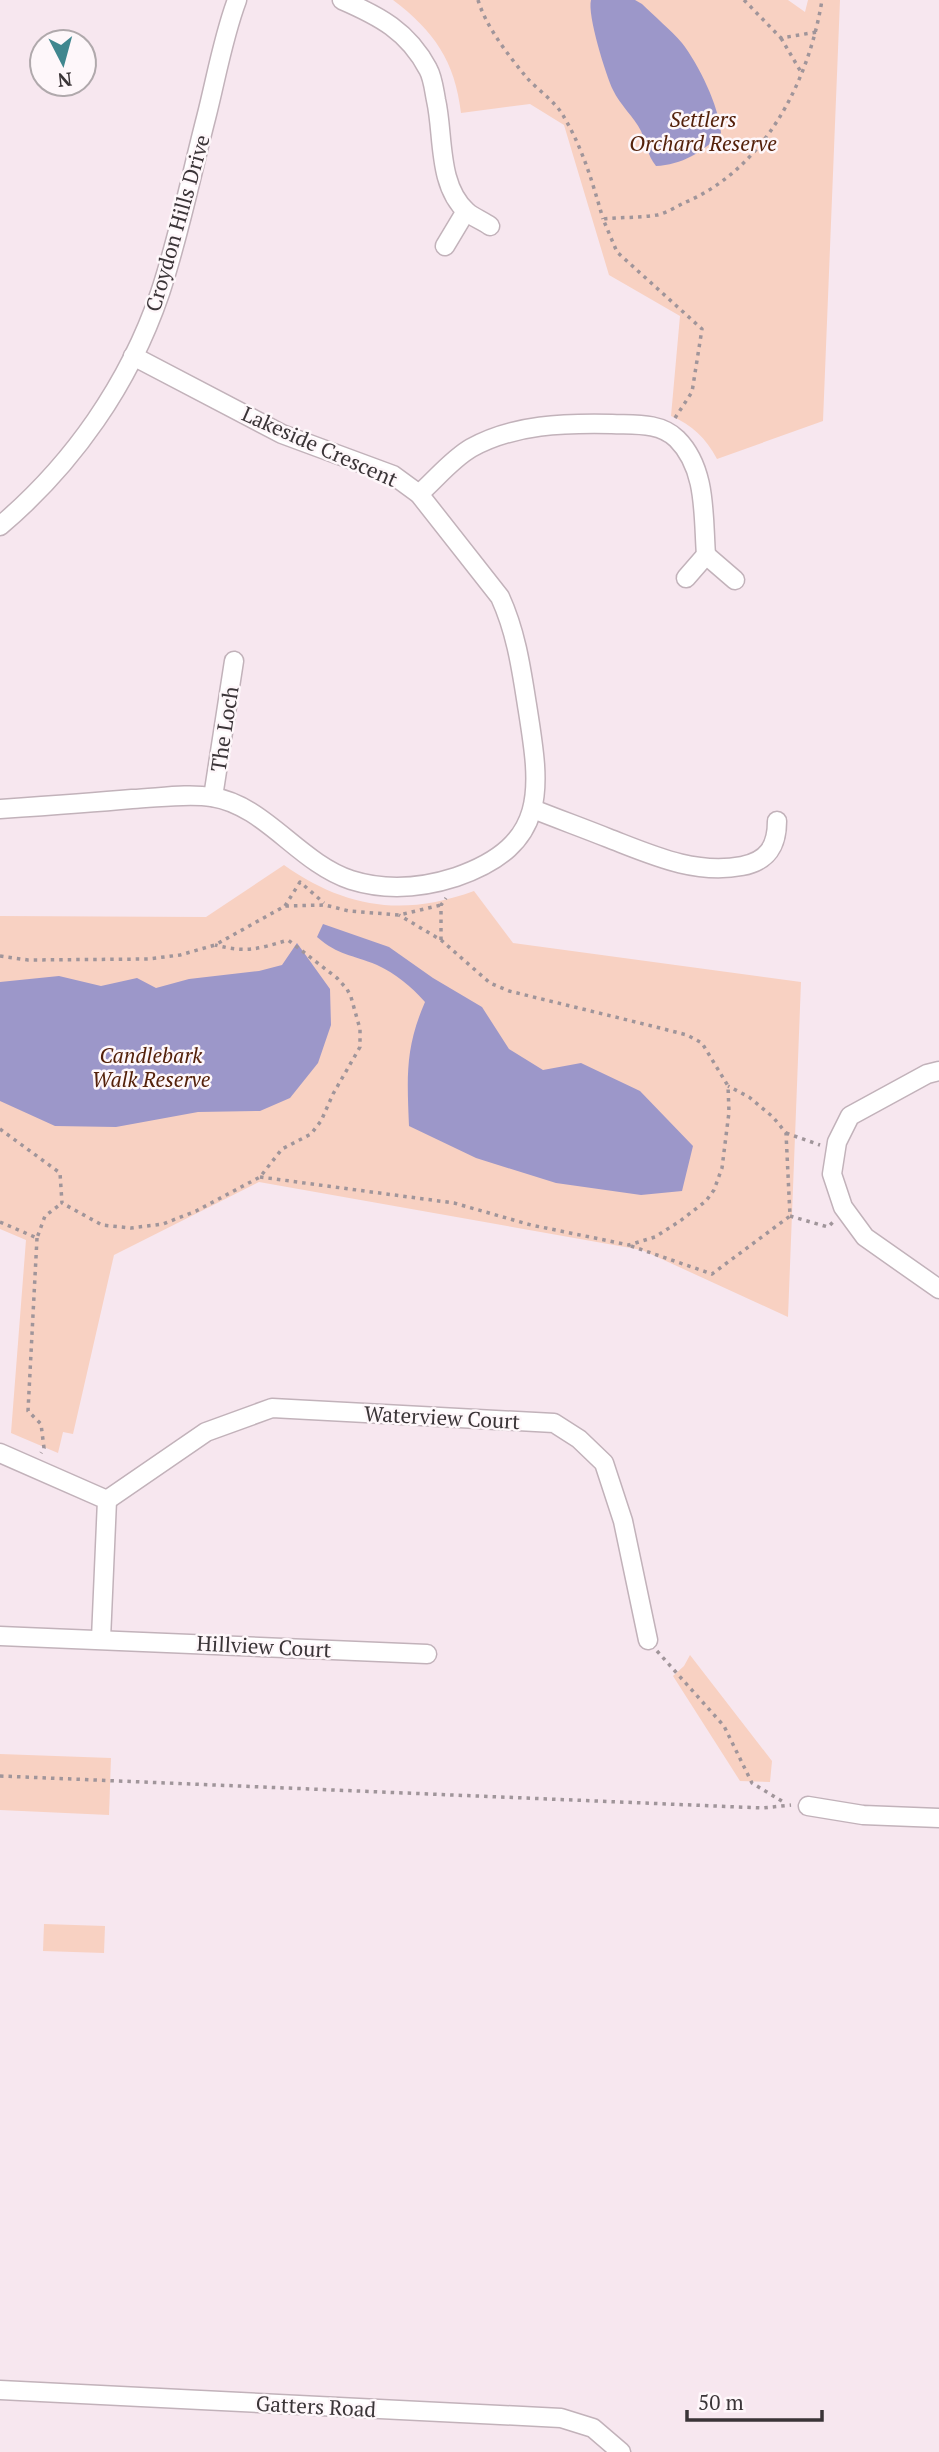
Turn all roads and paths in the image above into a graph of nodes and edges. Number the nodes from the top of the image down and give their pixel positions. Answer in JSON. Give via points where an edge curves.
{"nodes":[{"id":1,"x":237,"y":0,"type":"edge"},
{"id":2,"x":342,"y":0,"type":"edge"},
{"id":3,"x":478,"y":0,"type":"edge"},
{"id":4,"x":744,"y":0,"type":"edge"},
{"id":5,"x":822,"y":0,"type":"edge"},
{"id":6,"x":817,"y":32,"type":"junction"},
{"id":7,"x":781,"y":38,"type":"junction"},
{"id":8,"x":802,"y":72,"type":"junction"},
{"id":9,"x":466,"y":211,"type":"junction"},
{"id":10,"x":603,"y":219,"type":"junction"},
{"id":11,"x":490,"y":226,"type":"dead end"},
{"id":12,"x":445,"y":246,"type":"dead end"},
{"id":13,"x":133,"y":356,"type":"junction"},
{"id":14,"x":666,"y":431,"type":"junction"},
{"id":15,"x":419,"y":494,"type":"junction"},
{"id":16,"x":0,"y":526,"type":"edge"},
{"id":17,"x":706,"y":555,"type":"junction"},
{"id":18,"x":686,"y":578,"type":"dead end"},
{"id":19,"x":736,"y":580,"type":"dead end"},
{"id":20,"x":234,"y":661,"type":"dead end"},
{"id":21,"x":213,"y":797,"type":"junction"},
{"id":22,"x":0,"y":809,"type":"edge"},
{"id":23,"x":533,"y":809,"type":"junction"},
{"id":24,"x":777,"y":821,"type":"dead end"},
{"id":25,"x":458,"y":876,"type":"junction"},
{"id":26,"x":325,"y":905,"type":"junction"},
{"id":27,"x":441,"y":905,"type":"junction"},
{"id":28,"x":285,"y":906,"type":"junction"},
{"id":29,"x":399,"y":915,"type":"junction"},
{"id":30,"x":441,"y":940,"type":"junction"},
{"id":31,"x":215,"y":945,"type":"junction"},
{"id":32,"x":0,"y":956,"type":"edge"},
{"id":33,"x":939,"y":1070,"type":"edge"},
{"id":34,"x":728,"y":1086,"type":"junction"},
{"id":35,"x":0,"y":1129,"type":"edge"},
{"id":36,"x":786,"y":1133,"type":"junction"},
{"id":37,"x":835,"y":1154,"type":"junction"},
{"id":38,"x":260,"y":1177,"type":"junction"},
{"id":39,"x":62,"y":1203,"type":"junction"},
{"id":40,"x":847,"y":1213,"type":"junction"},
{"id":41,"x":789,"y":1216,"type":"junction"},
{"id":42,"x":0,"y":1222,"type":"edge"},
{"id":43,"x":37,"y":1238,"type":"junction"},
{"id":44,"x":629,"y":1245,"type":"junction"},
{"id":45,"x":939,"y":1289,"type":"edge"},
{"id":46,"x":0,"y":1453,"type":"edge"},
{"id":47,"x":33,"y":1465,"type":"junction"},
{"id":48,"x":107,"y":1500,"type":"junction"},
{"id":49,"x":0,"y":1636,"type":"edge"},
{"id":50,"x":101,"y":1639,"type":"junction"},
{"id":51,"x":648,"y":1640,"type":"joint"},
{"id":52,"x":427,"y":1654,"type":"dead end"},
{"id":53,"x":0,"y":1776,"type":"edge"},
{"id":54,"x":787,"y":1804,"type":"junction"},
{"id":55,"x":808,"y":1806,"type":"joint"},
{"id":56,"x":939,"y":1818,"type":"edge"},
{"id":57,"x":0,"y":2390,"type":"edge"},
{"id":58,"x":621,"y":2452,"type":"edge"}],
"edges":[{"from":1,"to":13,"type":"street","name":"Croydon Hills Drive","via":[[169,263]]},
{"from":2,"to":9,"type":"street","via":[[392,26],[429,71],[440,117],[444,167],[454,195]]},
{"from":3,"to":10,"type":"path","via":[[491,28],[527,77],[564,115],[589,170]]},
{"from":4,"to":7,"type":"path"},
{"from":5,"to":6,"type":"path"},
{"from":6,"to":7,"type":"path"},
{"from":6,"to":8,"type":"path"},
{"from":7,"to":8,"type":"path"},
{"from":8,"to":10,"type":"path","via":[[785,110],[755,153],[709,192],[658,214]]},
{"from":9,"to":11,"type":"street"},
{"from":9,"to":12,"type":"street"},
{"from":10,"to":14,"type":"path","via":[[617,252],[702,329],[692,393]]},
{"from":13,"to":15,"type":"street","name":"Lakeside Crescent","via":[[282,434],[393,475]]},
{"from":13,"to":16,"type":"street","name":"Croydon Hills Drive","via":[[106,406],[67,460]]},
{"from":14,"to":15,"type":"street","via":[[648,425],[569,423],[516,432],[471,448]]},
{"from":14,"to":17,"type":"street","via":[[678,439],[700,477]]},
{"from":15,"to":23,"type":"street","name":"Lakeside Crescent","via":[[500,597],[508,615],[537,769]]},
{"from":17,"to":18,"type":"street"},
{"from":17,"to":19,"type":"street"},
{"from":20,"to":21,"type":"street","name":"The Loch"},
{"from":21,"to":22,"type":"street","name":"Lakeside Crescent"},
{"from":21,"to":25,"type":"street","name":"Lakeside Crescent","via":[[246,809],[320,865],[352,880],[404,887]]},
{"from":23,"to":24,"type":"street","via":[[650,854],[711,870],[750,865],[764,858],[776,838]]},
{"from":23,"to":25,"type":"street","name":"Lakeside Crescent","via":[[509,846]]},
{"from":25,"to":27,"type":"path","via":[[458,884]]},
{"from":26,"to":28,"type":"path"},
{"from":26,"to":28,"type":"path","via":[[300,882]]},
{"from":26,"to":29,"type":"path"},
{"from":27,"to":29,"type":"path"},
{"from":27,"to":30,"type":"path"},
{"from":28,"to":31,"type":"path"},
{"from":29,"to":30,"type":"path"},
{"from":30,"to":34,"type":"path","via":[[490,983],[509,991],[687,1035],[702,1044]]},
{"from":31,"to":32,"type":"path","via":[[180,955],[122,960]]},
{"from":31,"to":38,"type":"path","via":[[256,950],[288,940],[337,978],[351,997],[360,1029],[360,1046],[321,1121],[311,1134],[282,1149]]},
{"from":33,"to":37,"type":"street","via":[[850,1116]]},
{"from":34,"to":36,"type":"path","via":[[773,1117]]},
{"from":34,"to":44,"type":"path","via":[[726,1147],[714,1190],[680,1221]]},
{"from":35,"to":39,"type":"path","via":[[60,1173]]},
{"from":36,"to":37,"type":"path"},
{"from":36,"to":41,"type":"path"},
{"from":37,"to":40,"type":"street","via":[[832,1174]]},
{"from":38,"to":39,"type":"path","via":[[163,1224],[102,1225]]},
{"from":38,"to":44,"type":"path","via":[[454,1203]]},
{"from":39,"to":43,"type":"path","via":[[45,1216]]},
{"from":40,"to":41,"type":"path","via":[[828,1227]]},
{"from":40,"to":45,"type":"street","via":[[865,1237]]},
{"from":41,"to":44,"type":"path","via":[[712,1274]]},
{"from":42,"to":43,"type":"path"},
{"from":43,"to":47,"type":"path","via":[[28,1411],[41,1424],[44,1447]]},
{"from":46,"to":47,"type":"street"},
{"from":47,"to":48,"type":"street"},
{"from":48,"to":50,"type":"street"},
{"from":48,"to":51,"type":"street","name":"Waterview Court","via":[[206,1432],[272,1408],[554,1423],[604,1463],[623,1521]]},
{"from":49,"to":50,"type":"street","name":"Hillview Court"},
{"from":50,"to":52,"type":"street","name":"Hillview Court"},
{"from":51,"to":54,"type":"path","via":[[723,1726],[752,1783]]},
{"from":53,"to":54,"type":"path","via":[[763,1808]]},
{"from":54,"to":55,"type":"path"},
{"from":55,"to":56,"type":"street","via":[[863,1815]]},
{"from":57,"to":58,"type":"street","name":"Gatters Road","via":[[561,2418],[593,2428]]}]}
